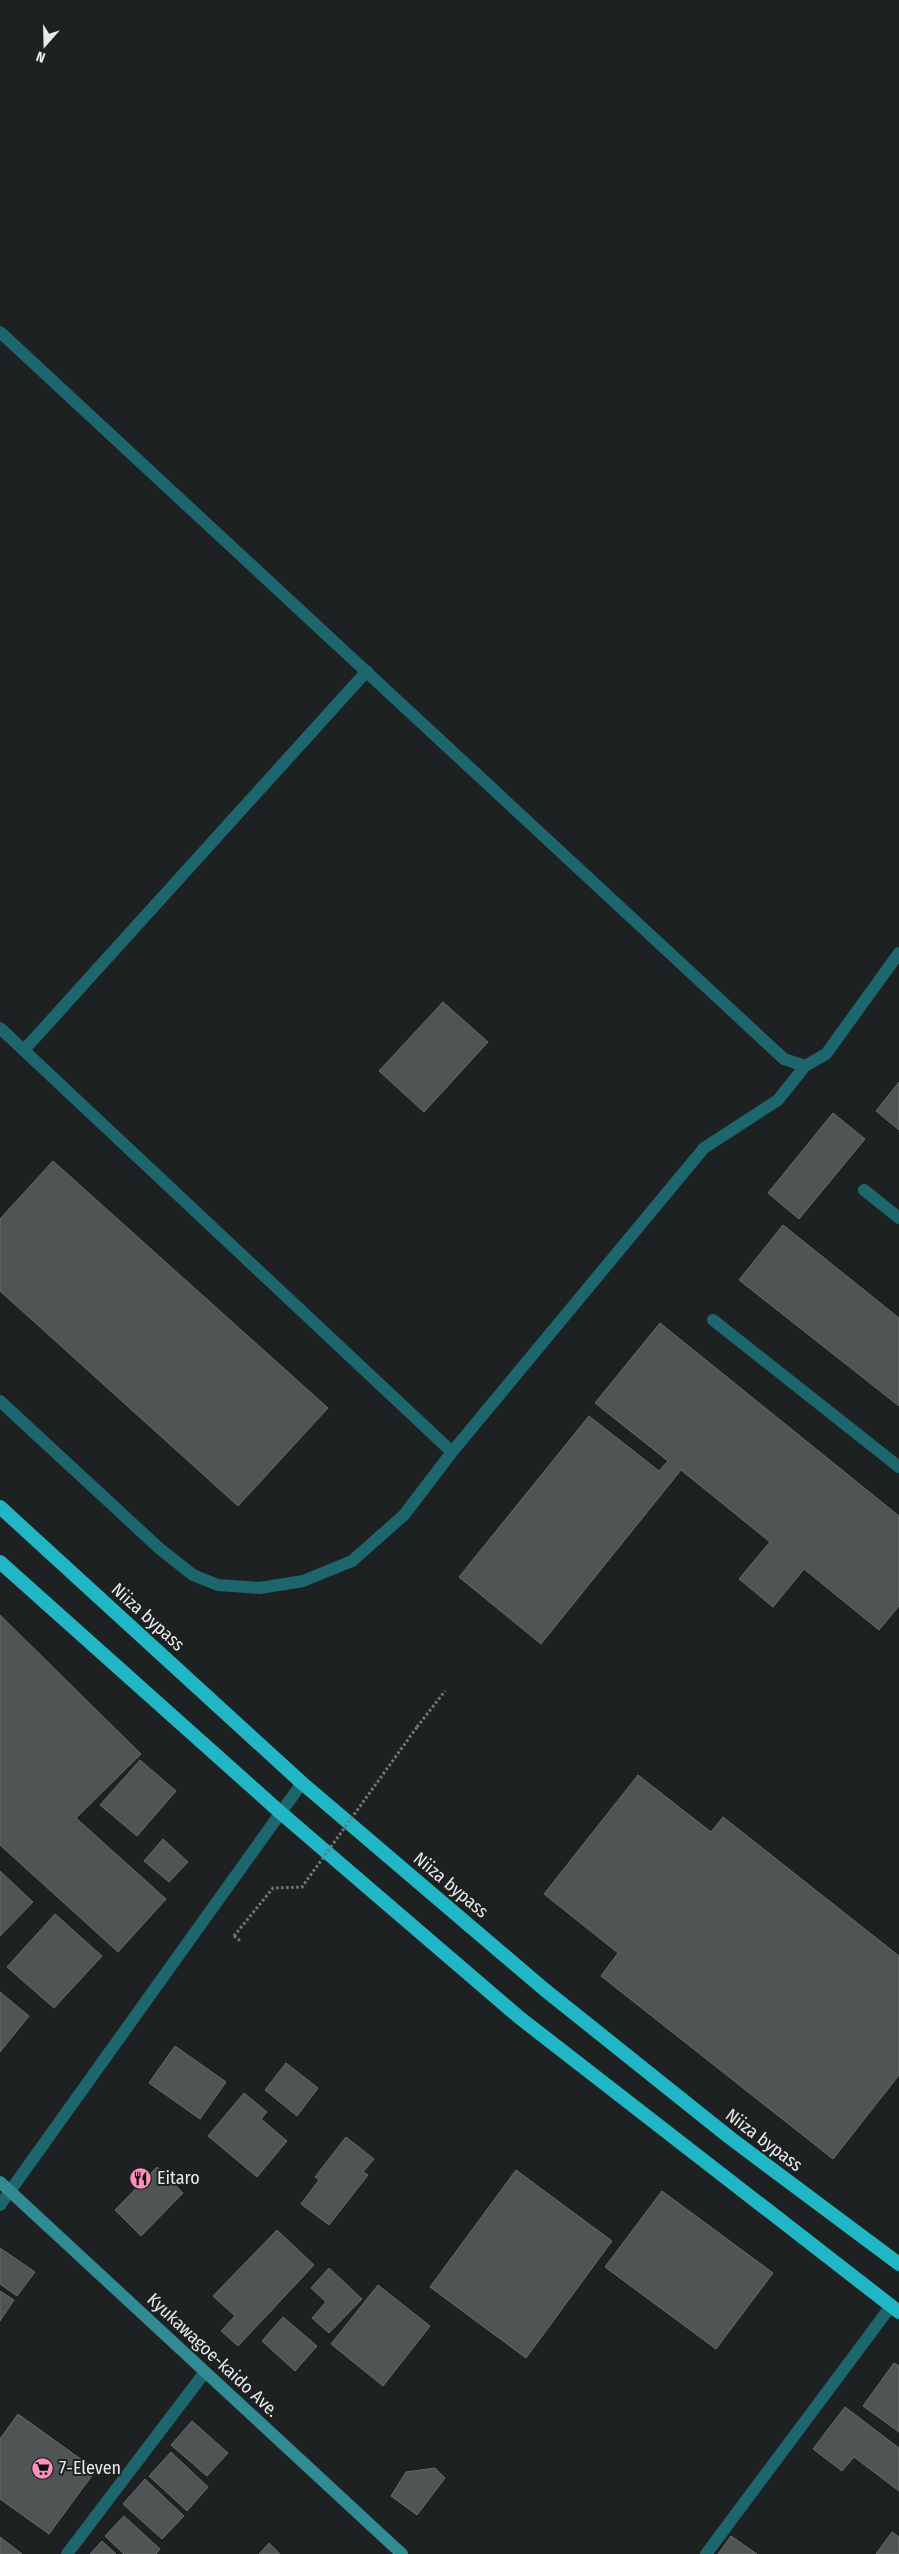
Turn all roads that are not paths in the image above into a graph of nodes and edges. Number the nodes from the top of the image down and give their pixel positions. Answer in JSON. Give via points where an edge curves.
{"nodes":[{"id":1,"x":0,"y":332,"type":"edge"},
{"id":2,"x":367,"y":671,"type":"junction"},
{"id":3,"x":899,"y":953,"type":"edge"},
{"id":4,"x":0,"y":1028,"type":"edge"},
{"id":5,"x":24,"y":1050,"type":"junction"},
{"id":6,"x":805,"y":1066,"type":"junction"},
{"id":7,"x":864,"y":1190,"type":"dead end"},
{"id":8,"x":899,"y":1218,"type":"edge"},
{"id":9,"x":714,"y":1320,"type":"dead end"},
{"id":10,"x":0,"y":1401,"type":"edge"},
{"id":11,"x":452,"y":1452,"type":"junction"},
{"id":12,"x":899,"y":1467,"type":"edge"},
{"id":13,"x":0,"y":1507,"type":"edge"},
{"id":14,"x":0,"y":1562,"type":"edge"},
{"id":15,"x":302,"y":1783,"type":"junction"},
{"id":16,"x":281,"y":1813,"type":"junction"},
{"id":17,"x":0,"y":2182,"type":"edge"},
{"id":18,"x":10,"y":2191,"type":"junction"},
{"id":19,"x":0,"y":2204,"type":"edge"},
{"id":20,"x":899,"y":2264,"type":"edge"},
{"id":21,"x":895,"y":2309,"type":"edge"},
{"id":22,"x":205,"y":2372,"type":"junction"},
{"id":23,"x":67,"y":2554,"type":"edge"},
{"id":24,"x":402,"y":2554,"type":"edge"},
{"id":25,"x":706,"y":2554,"type":"edge"}],
"edges":[{"from":1,"to":2,"type":"street"},
{"from":2,"to":5,"type":"street"},
{"from":2,"to":6,"type":"street","via":[[784,1060]]},
{"from":3,"to":6,"type":"street","via":[[826,1054]]},
{"from":4,"to":5,"type":"street"},
{"from":5,"to":11,"type":"street"},
{"from":6,"to":11,"type":"street","via":[[778,1100],[704,1148]]},
{"from":7,"to":8,"type":"street"},
{"from":9,"to":12,"type":"street"},
{"from":10,"to":11,"type":"street","via":[[160,1549],[193,1575],[218,1585],[260,1588],[303,1581],[352,1561],[404,1515]]},
{"from":13,"to":15,"type":"highway","name":"Niiza bypass"},
{"from":14,"to":16,"type":"highway"},
{"from":15,"to":16,"type":"street"},
{"from":15,"to":20,"type":"highway","name":"Niiza bypass","via":[[583,2020],[729,2137]]},
{"from":16,"to":18,"type":"street"},
{"from":16,"to":21,"type":"highway","via":[[520,2018]]},
{"from":17,"to":18,"type":"main road","name":"Kyukawagoe-kaido Ave."},
{"from":18,"to":19,"type":"street"},
{"from":18,"to":22,"type":"main road","name":"Kyukawagoe-kaido Ave."},
{"from":21,"to":25,"type":"street"},
{"from":22,"to":23,"type":"street"},
{"from":22,"to":24,"type":"main road","name":"Kyukawagoe-kaido Ave."}]}
